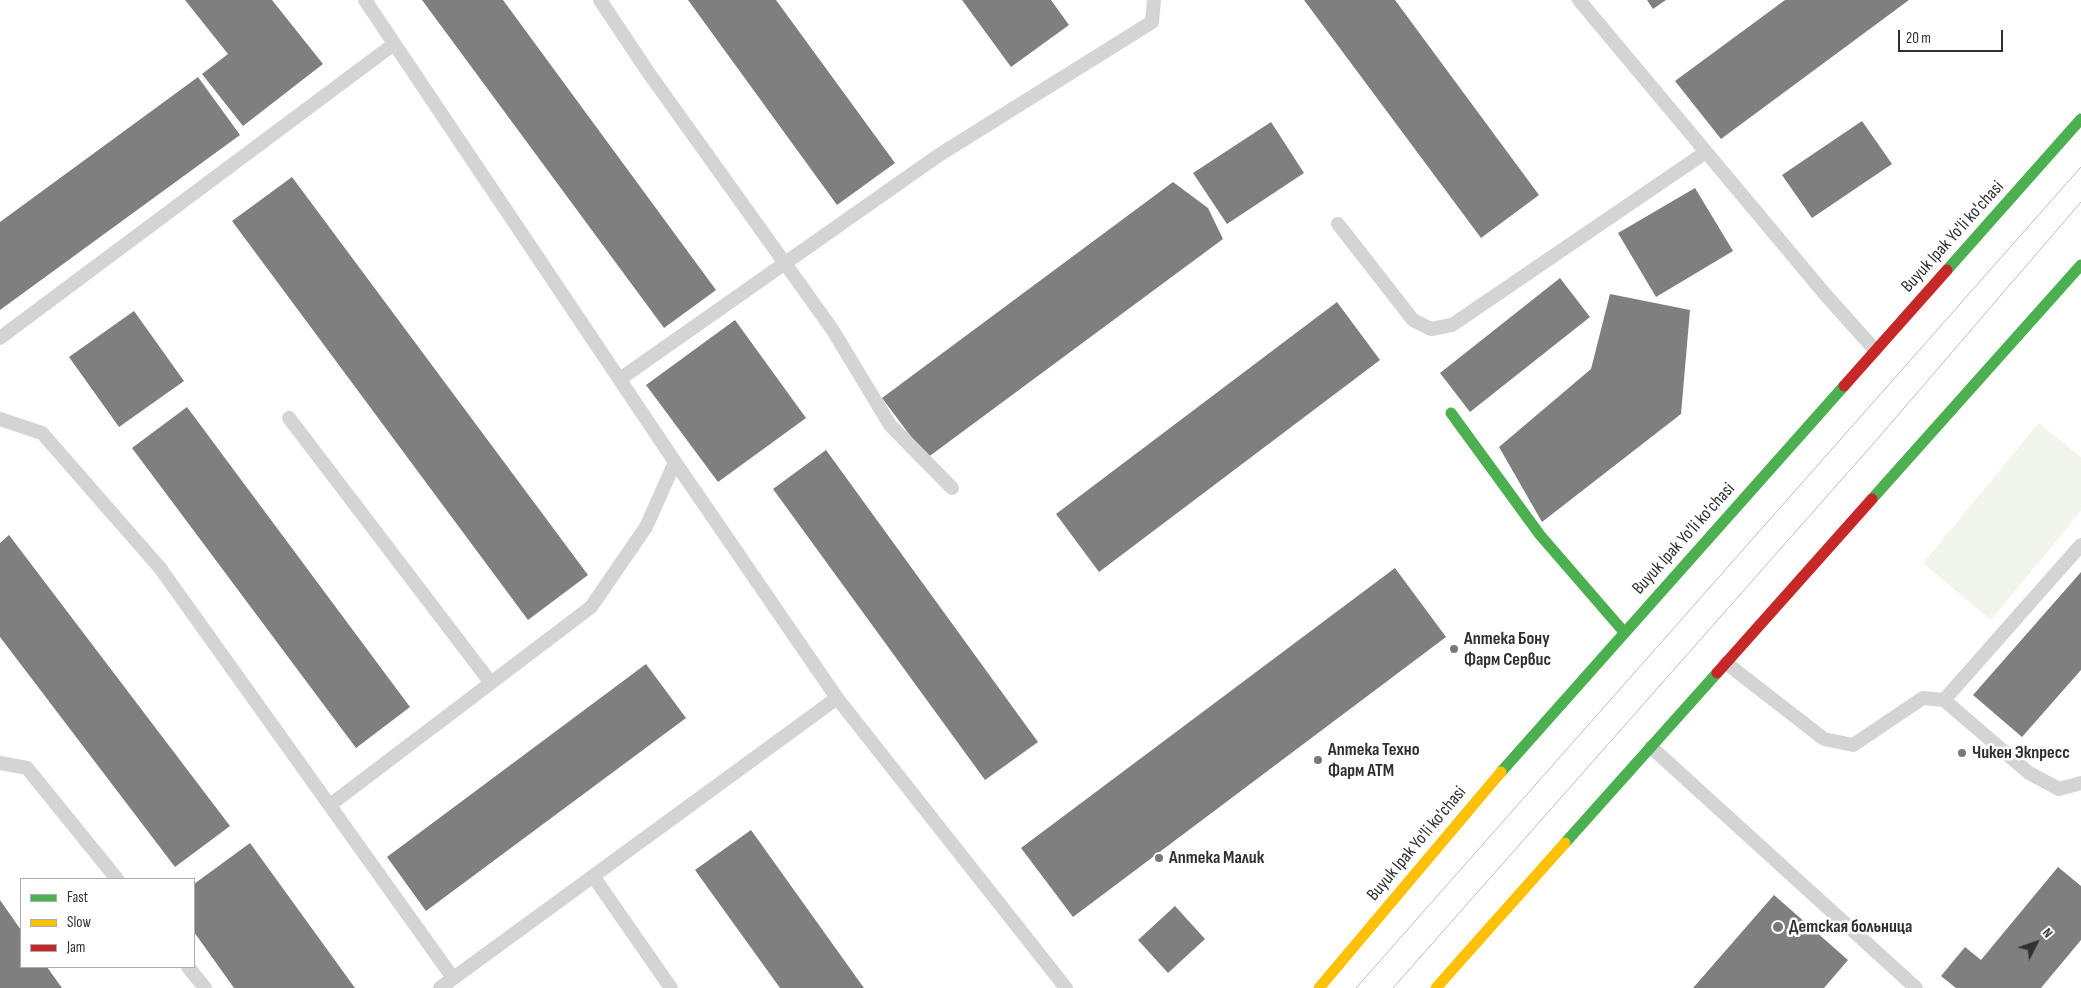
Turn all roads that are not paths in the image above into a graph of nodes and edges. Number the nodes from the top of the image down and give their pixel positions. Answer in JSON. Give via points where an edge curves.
{"nodes":[{"id":1,"x":365,"y":0,"type":"edge"},
{"id":2,"x":600,"y":0,"type":"edge"},
{"id":3,"x":1154,"y":0,"type":"edge"},
{"id":4,"x":1579,"y":0,"type":"edge"},
{"id":5,"x":394,"y":44,"type":"junction"},
{"id":6,"x":2081,"y":119,"type":"edge"},
{"id":7,"x":1706,"y":152,"type":"junction"},
{"id":8,"x":1338,"y":224,"type":"dead end"},
{"id":9,"x":785,"y":264,"type":"junction"},
{"id":10,"x":2081,"y":265,"type":"edge"},
{"id":11,"x":0,"y":338,"type":"edge"},
{"id":12,"x":1876,"y":350,"type":"junction"},
{"id":13,"x":620,"y":379,"type":"junction"},
{"id":14,"x":1451,"y":413,"type":"dead end"},
{"id":15,"x":289,"y":418,"type":"dead end"},
{"id":16,"x":0,"y":419,"type":"edge"},
{"id":17,"x":675,"y":462,"type":"junction"},
{"id":18,"x":952,"y":488,"type":"dead end"},
{"id":19,"x":2081,"y":545,"type":"edge"},
{"id":20,"x":1624,"y":632,"type":"junction"},
{"id":21,"x":1726,"y":663,"type":"junction"},
{"id":22,"x":491,"y":683,"type":"junction"},
{"id":23,"x":837,"y":698,"type":"junction"},
{"id":24,"x":1944,"y":700,"type":"junction"},
{"id":25,"x":1651,"y":747,"type":"junction"},
{"id":26,"x":0,"y":763,"type":"edge"},
{"id":27,"x":2081,"y":783,"type":"edge"},
{"id":28,"x":330,"y":805,"type":"junction"},
{"id":29,"x":593,"y":876,"type":"junction"},
{"id":30,"x":116,"y":878,"type":"edge"},
{"id":31,"x":189,"y":968,"type":"edge"},
{"id":32,"x":453,"y":978,"type":"junction"},
{"id":33,"x":205,"y":988,"type":"edge"},
{"id":34,"x":440,"y":988,"type":"edge"},
{"id":35,"x":671,"y":988,"type":"edge"},
{"id":36,"x":1066,"y":988,"type":"edge"},
{"id":37,"x":1318,"y":988,"type":"edge"},
{"id":38,"x":1436,"y":988,"type":"edge"},
{"id":39,"x":1916,"y":988,"type":"edge"}],
"edges":[{"from":1,"to":5,"type":"lane"},
{"from":2,"to":9,"type":"lane"},
{"from":3,"to":9,"type":"lane","via":[[1152,22],[938,156]]},
{"from":4,"to":7,"type":"lane"},
{"from":5,"to":11,"type":"lane"},
{"from":5,"to":13,"type":"lane"},
{"from":6,"to":12,"type":"main road","name":"Buyuk Ipak Yo'li ko'chasi"},
{"from":7,"to":8,"type":"lane","via":[[1461,319],[1431,329],[1413,320]]},
{"from":7,"to":12,"type":"lane"},
{"from":9,"to":13,"type":"lane"},
{"from":9,"to":18,"type":"lane","via":[[832,329],[890,425]]},
{"from":10,"to":21,"type":"main road"},
{"from":12,"to":20,"type":"main road","name":"Buyuk Ipak Yo'li ko'chasi"},
{"from":13,"to":17,"type":"lane"},
{"from":14,"to":20,"type":"main road","via":[[1540,535]]},
{"from":15,"to":22,"type":"lane"},
{"from":16,"to":28,"type":"lane","via":[[42,433],[160,568]]},
{"from":17,"to":22,"type":"lane","via":[[646,527],[591,607]]},
{"from":17,"to":23,"type":"lane"},
{"from":19,"to":24,"type":"lane"},
{"from":20,"to":37,"type":"main road","name":"Buyuk Ipak Yo'li ko'chasi","via":[[1524,744]]},
{"from":21,"to":24,"type":"lane","via":[[1824,739],[1853,745],[1923,698]]},
{"from":21,"to":25,"type":"main road"},
{"from":22,"to":28,"type":"lane"},
{"from":23,"to":29,"type":"lane"},
{"from":23,"to":36,"type":"lane"},
{"from":24,"to":27,"type":"lane","via":[[2029,773],[2059,789]]},
{"from":25,"to":38,"type":"main road"},
{"from":25,"to":39,"type":"lane"},
{"from":26,"to":30,"type":"lane","via":[[27,768]]},
{"from":28,"to":32,"type":"lane"},
{"from":29,"to":32,"type":"lane"},
{"from":29,"to":35,"type":"lane"},
{"from":31,"to":33,"type":"lane"},
{"from":32,"to":34,"type":"lane"}]}
